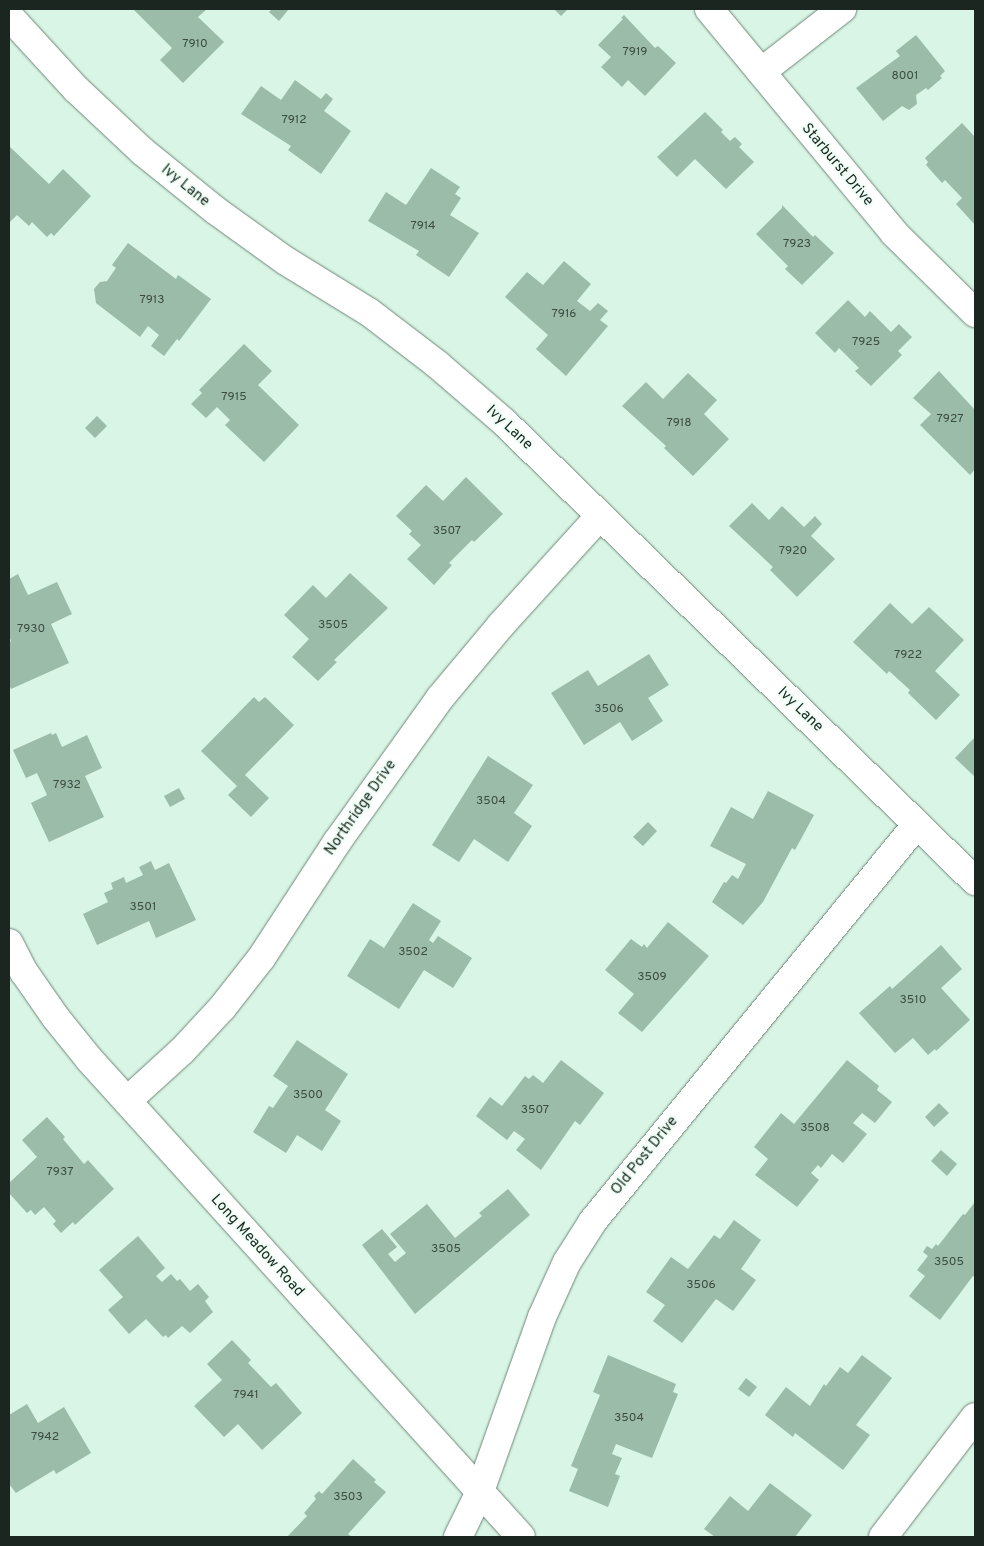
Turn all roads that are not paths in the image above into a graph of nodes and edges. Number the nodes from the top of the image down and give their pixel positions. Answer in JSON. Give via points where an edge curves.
{"nodes":[{"id":1,"x":709,"y":9,"type":"edge"},
{"id":2,"x":842,"y":9,"type":"edge"},
{"id":3,"x":9,"y":16,"type":"edge"},
{"id":4,"x":761,"y":72,"type":"junction"},
{"id":5,"x":975,"y":314,"type":"edge"},
{"id":6,"x":600,"y":516,"type":"junction"},
{"id":7,"x":916,"y":824,"type":"junction"},
{"id":8,"x":975,"y":881,"type":"edge"},
{"id":9,"x":9,"y":943,"type":"edge"},
{"id":10,"x":127,"y":1102,"type":"junction"},
{"id":11,"x":975,"y":1417,"type":"edge"},
{"id":12,"x":479,"y":1494,"type":"junction"},
{"id":13,"x":458,"y":1537,"type":"edge"},
{"id":14,"x":520,"y":1537,"type":"edge"},
{"id":15,"x":882,"y":1537,"type":"edge"}],
"edges":[{"from":1,"to":4,"type":"street","name":"Starburst Drive"},
{"from":2,"to":4,"type":"street"},
{"from":3,"to":6,"type":"street","name":"Ivy Lane","via":[[76,89],[142,151],[215,210],[286,261],[369,312],[438,366],[504,422]]},
{"from":4,"to":5,"type":"street","name":"Starburst Drive","via":[[894,232]]},
{"from":6,"to":7,"type":"street","name":"Ivy Lane"},
{"from":6,"to":10,"type":"street","name":"Northridge Drive","via":[[440,698],[342,834],[262,957],[222,1008]]},
{"from":7,"to":8,"type":"street","name":"Ivy Lane"},
{"from":7,"to":12,"type":"street","name":"Old Post Drive","via":[[592,1221],[567,1262],[542,1317]]},
{"from":9,"to":10,"type":"street","name":"Long Meadow Road","via":[[24,972],[56,1018]]},
{"from":10,"to":12,"type":"street","name":"Long Meadow Road"},
{"from":11,"to":15,"type":"street"},
{"from":12,"to":13,"type":"street","name":"Old Post Drive"},
{"from":12,"to":14,"type":"street","name":"Long Meadow Road"}]}
